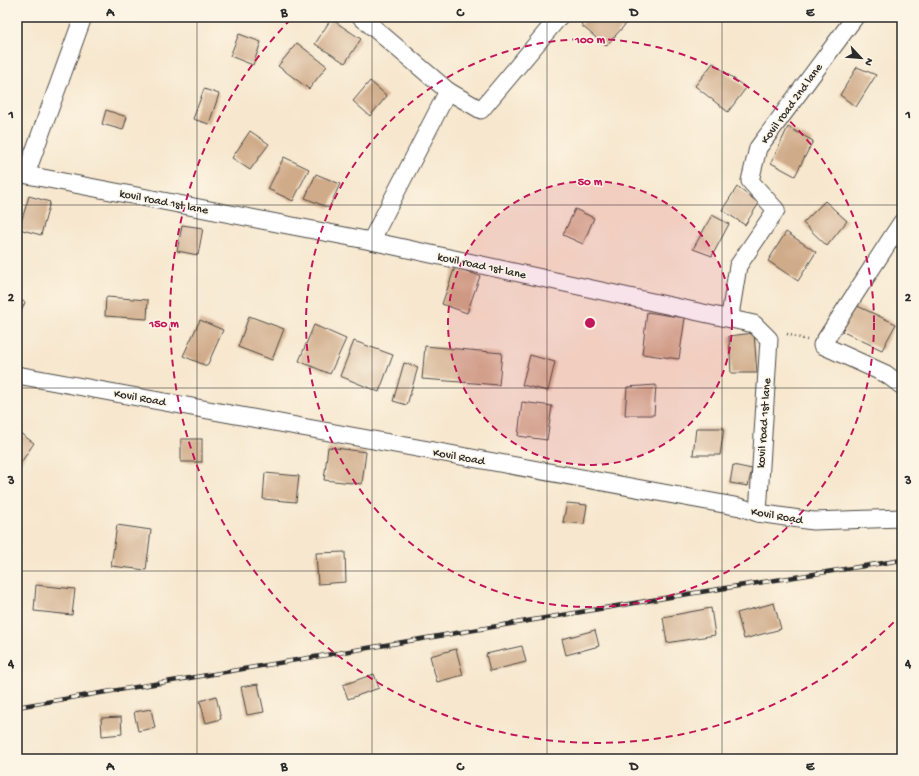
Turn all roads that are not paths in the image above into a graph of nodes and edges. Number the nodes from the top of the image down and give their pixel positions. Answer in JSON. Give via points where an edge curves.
{"nodes":[{"id":1,"x":83,"y":17,"type":"edge"},
{"id":2,"x":361,"y":17,"type":"edge"},
{"id":3,"x":559,"y":17,"type":"edge"},
{"id":4,"x":855,"y":17,"type":"edge"},
{"id":5,"x":448,"y":91,"type":"junction"},
{"id":6,"x":22,"y":173,"type":"edge"},
{"id":7,"x":902,"y":222,"type":"edge"},
{"id":8,"x":371,"y":241,"type":"junction"},
{"id":9,"x":731,"y":319,"type":"junction"},
{"id":10,"x":17,"y":375,"type":"edge"},
{"id":11,"x":902,"y":386,"type":"edge"},
{"id":12,"x":758,"y":513,"type":"junction"},
{"id":13,"x":902,"y":518,"type":"edge"}],
"edges":[{"from":1,"to":6,"type":"street"},
{"from":2,"to":5,"type":"street"},
{"from":3,"to":5,"type":"street","via":[[481,110]]},
{"from":4,"to":9,"type":"street","name":"Kovil road 2nd lane","via":[[758,148],[750,181],[776,210],[738,266]]},
{"from":5,"to":8,"type":"street"},
{"from":6,"to":8,"type":"street","name":"kovil road 1st lane"},
{"from":7,"to":11,"type":"street","via":[[822,345],[886,374]]},
{"from":8,"to":9,"type":"street","name":"kovil road 1st lane"},
{"from":9,"to":12,"type":"street","name":"kovil road 1st lane","via":[[754,324],[769,339]]},
{"from":10,"to":12,"type":"street","name":"Kovil Road","via":[[740,507]]},
{"from":12,"to":13,"type":"street","name":"Kovil Road","via":[[813,521]]}]}
